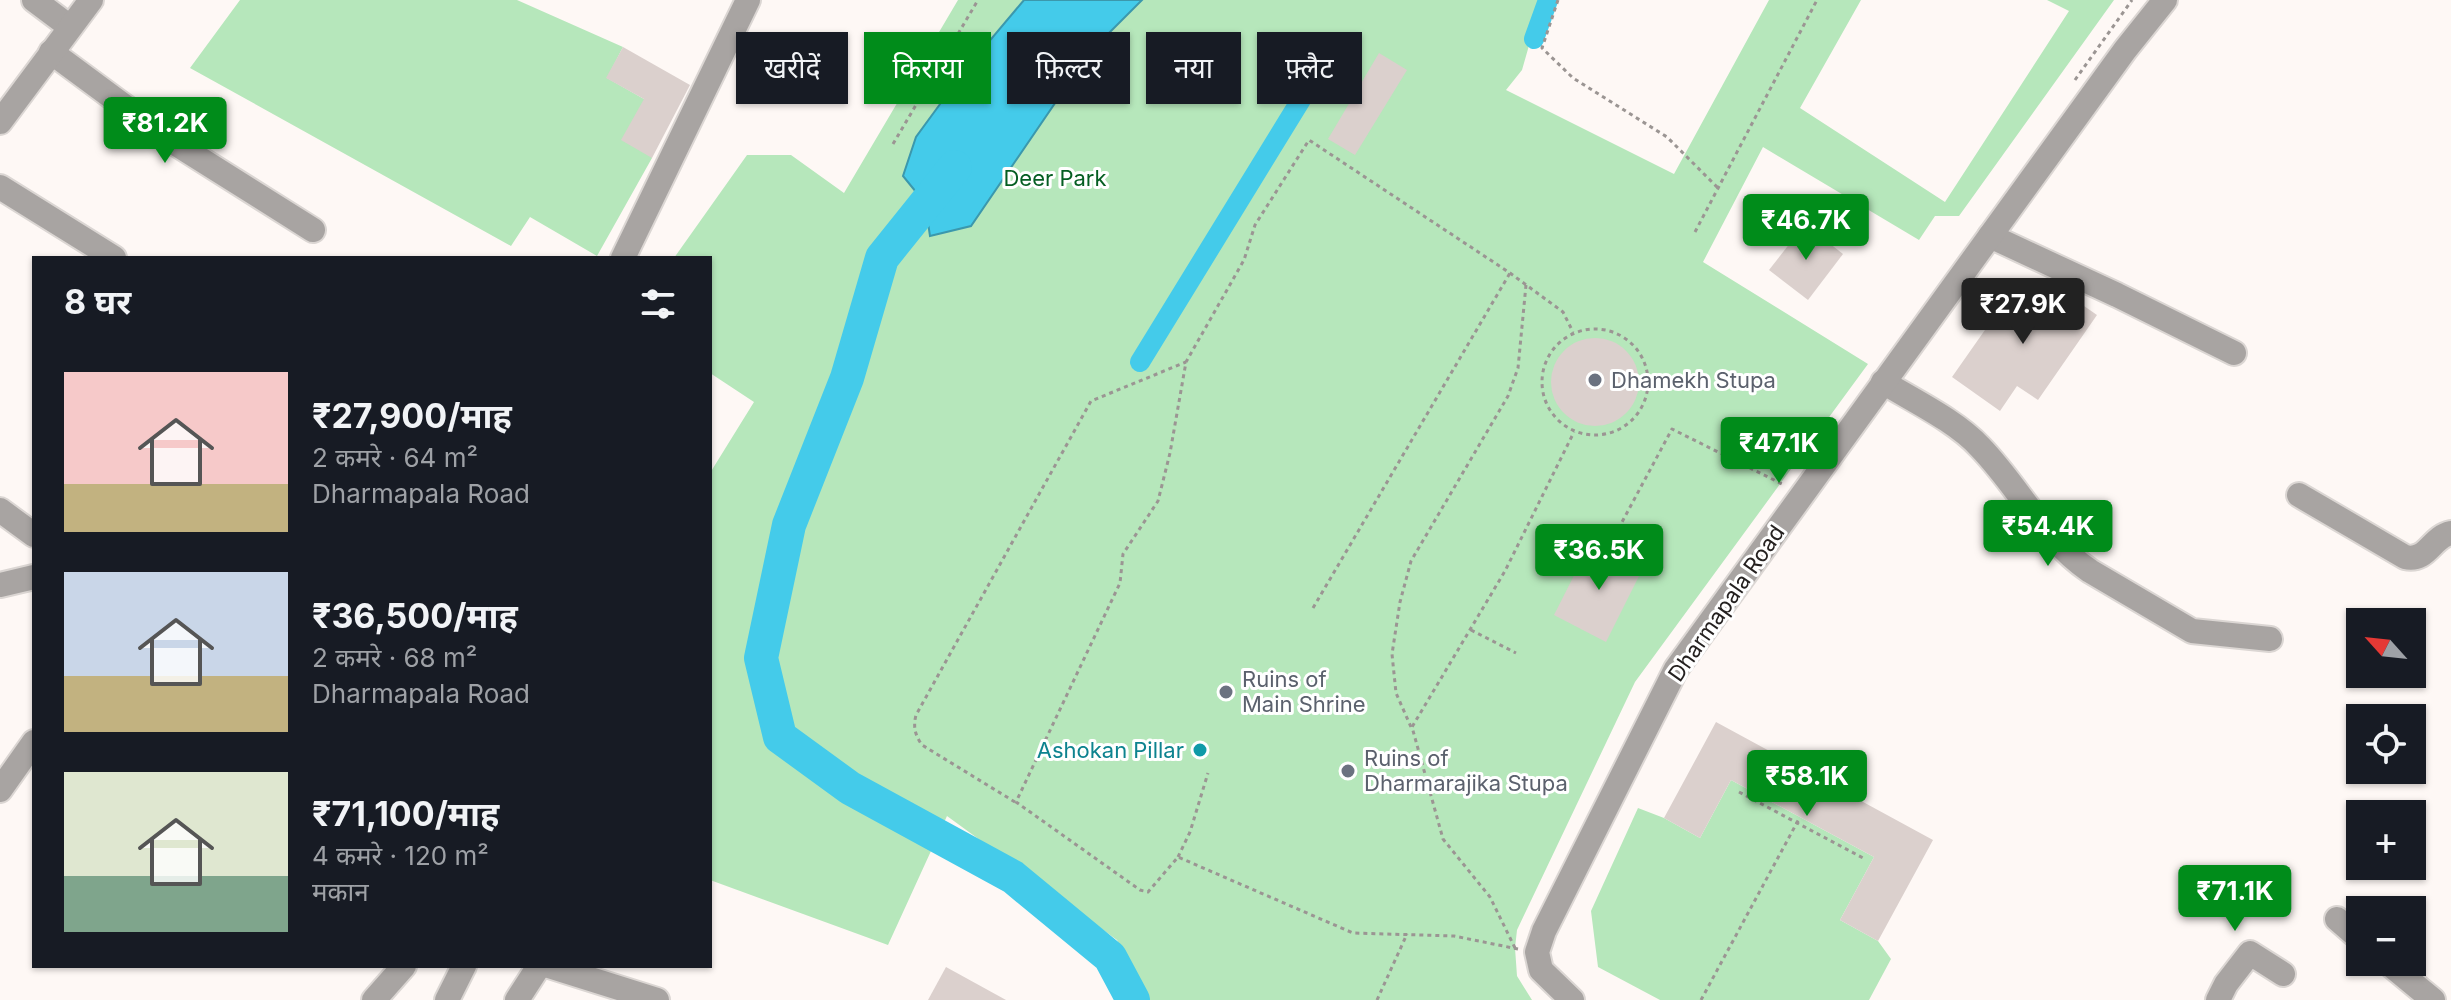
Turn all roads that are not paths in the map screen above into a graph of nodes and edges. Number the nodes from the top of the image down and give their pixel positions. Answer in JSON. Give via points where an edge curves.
{"nodes":[{"id":1,"x":34,"y":0,"type":"edge"},
{"id":2,"x":91,"y":0,"type":"edge"},
{"id":3,"x":748,"y":0,"type":"edge"},
{"id":4,"x":2165,"y":0,"type":"edge"},
{"id":5,"x":70,"y":27,"type":"junction"},
{"id":6,"x":51,"y":52,"type":"junction"},
{"id":7,"x":0,"y":122,"type":"edge"},
{"id":8,"x":0,"y":187,"type":"edge"},
{"id":9,"x":313,"y":230,"type":"dead end"},
{"id":10,"x":1990,"y":236,"type":"junction"},
{"id":11,"x":111,"y":256,"type":"edge"},
{"id":12,"x":624,"y":256,"type":"edge"},
{"id":13,"x":2234,"y":353,"type":"dead end"},
{"id":14,"x":1883,"y":382,"type":"junction"},
{"id":15,"x":2299,"y":495,"type":"dead end"},
{"id":16,"x":0,"y":510,"type":"edge"},
{"id":17,"x":2451,"y":533,"type":"edge"},
{"id":18,"x":32,"y":534,"type":"edge"},
{"id":19,"x":32,"y":577,"type":"edge"},
{"id":20,"x":0,"y":585,"type":"edge"},
{"id":21,"x":2270,"y":639,"type":"dead end"},
{"id":22,"x":32,"y":745,"type":"edge"},
{"id":23,"x":0,"y":790,"type":"edge"},
{"id":24,"x":2337,"y":919,"type":"dead end"},
{"id":25,"x":2346,"y":927,"type":"edge"},
{"id":26,"x":402,"y":968,"type":"edge"},
{"id":27,"x":463,"y":968,"type":"edge"},
{"id":28,"x":538,"y":968,"type":"edge"},
{"id":29,"x":555,"y":968,"type":"edge"},
{"id":30,"x":2283,"y":974,"type":"dead end"},
{"id":31,"x":2404,"y":976,"type":"edge"},
{"id":32,"x":374,"y":1000,"type":"edge"},
{"id":33,"x":447,"y":1000,"type":"edge"},
{"id":34,"x":517,"y":1000,"type":"edge"},
{"id":35,"x":657,"y":1000,"type":"edge"},
{"id":36,"x":1572,"y":1000,"type":"edge"},
{"id":37,"x":2218,"y":1000,"type":"edge"},
{"id":38,"x":2433,"y":1000,"type":"edge"}],
"edges":[{"from":1,"to":5,"type":"street"},
{"from":2,"to":5,"type":"street"},
{"from":3,"to":12,"type":"street"},
{"from":4,"to":10,"type":"street","name":"Dharmapala Road"},
{"from":5,"to":6,"type":"street"},
{"from":6,"to":7,"type":"street"},
{"from":6,"to":9,"type":"street","via":[[170,140]]},
{"from":8,"to":11,"type":"street"},
{"from":10,"to":13,"type":"street"},
{"from":10,"to":14,"type":"street","name":"Dharmapala Road"},
{"from":14,"to":21,"type":"street","via":[[1979,446],[2040,524],[2090,571],[2192,631]]},
{"from":14,"to":36,"type":"street","name":"Dharmapala Road","via":[[1676,669],[1544,931],[1526,950]]},
{"from":15,"to":17,"type":"street","via":[[2405,557],[2421,557]]},
{"from":16,"to":18,"type":"street"},
{"from":19,"to":20,"type":"street"},
{"from":22,"to":23,"type":"street"},
{"from":24,"to":25,"type":"street"},
{"from":26,"to":32,"type":"street"},
{"from":27,"to":33,"type":"street"},
{"from":28,"to":34,"type":"street"},
{"from":29,"to":35,"type":"street"},
{"from":30,"to":37,"type":"street","via":[[2250,953]]},
{"from":31,"to":38,"type":"street"}]}
